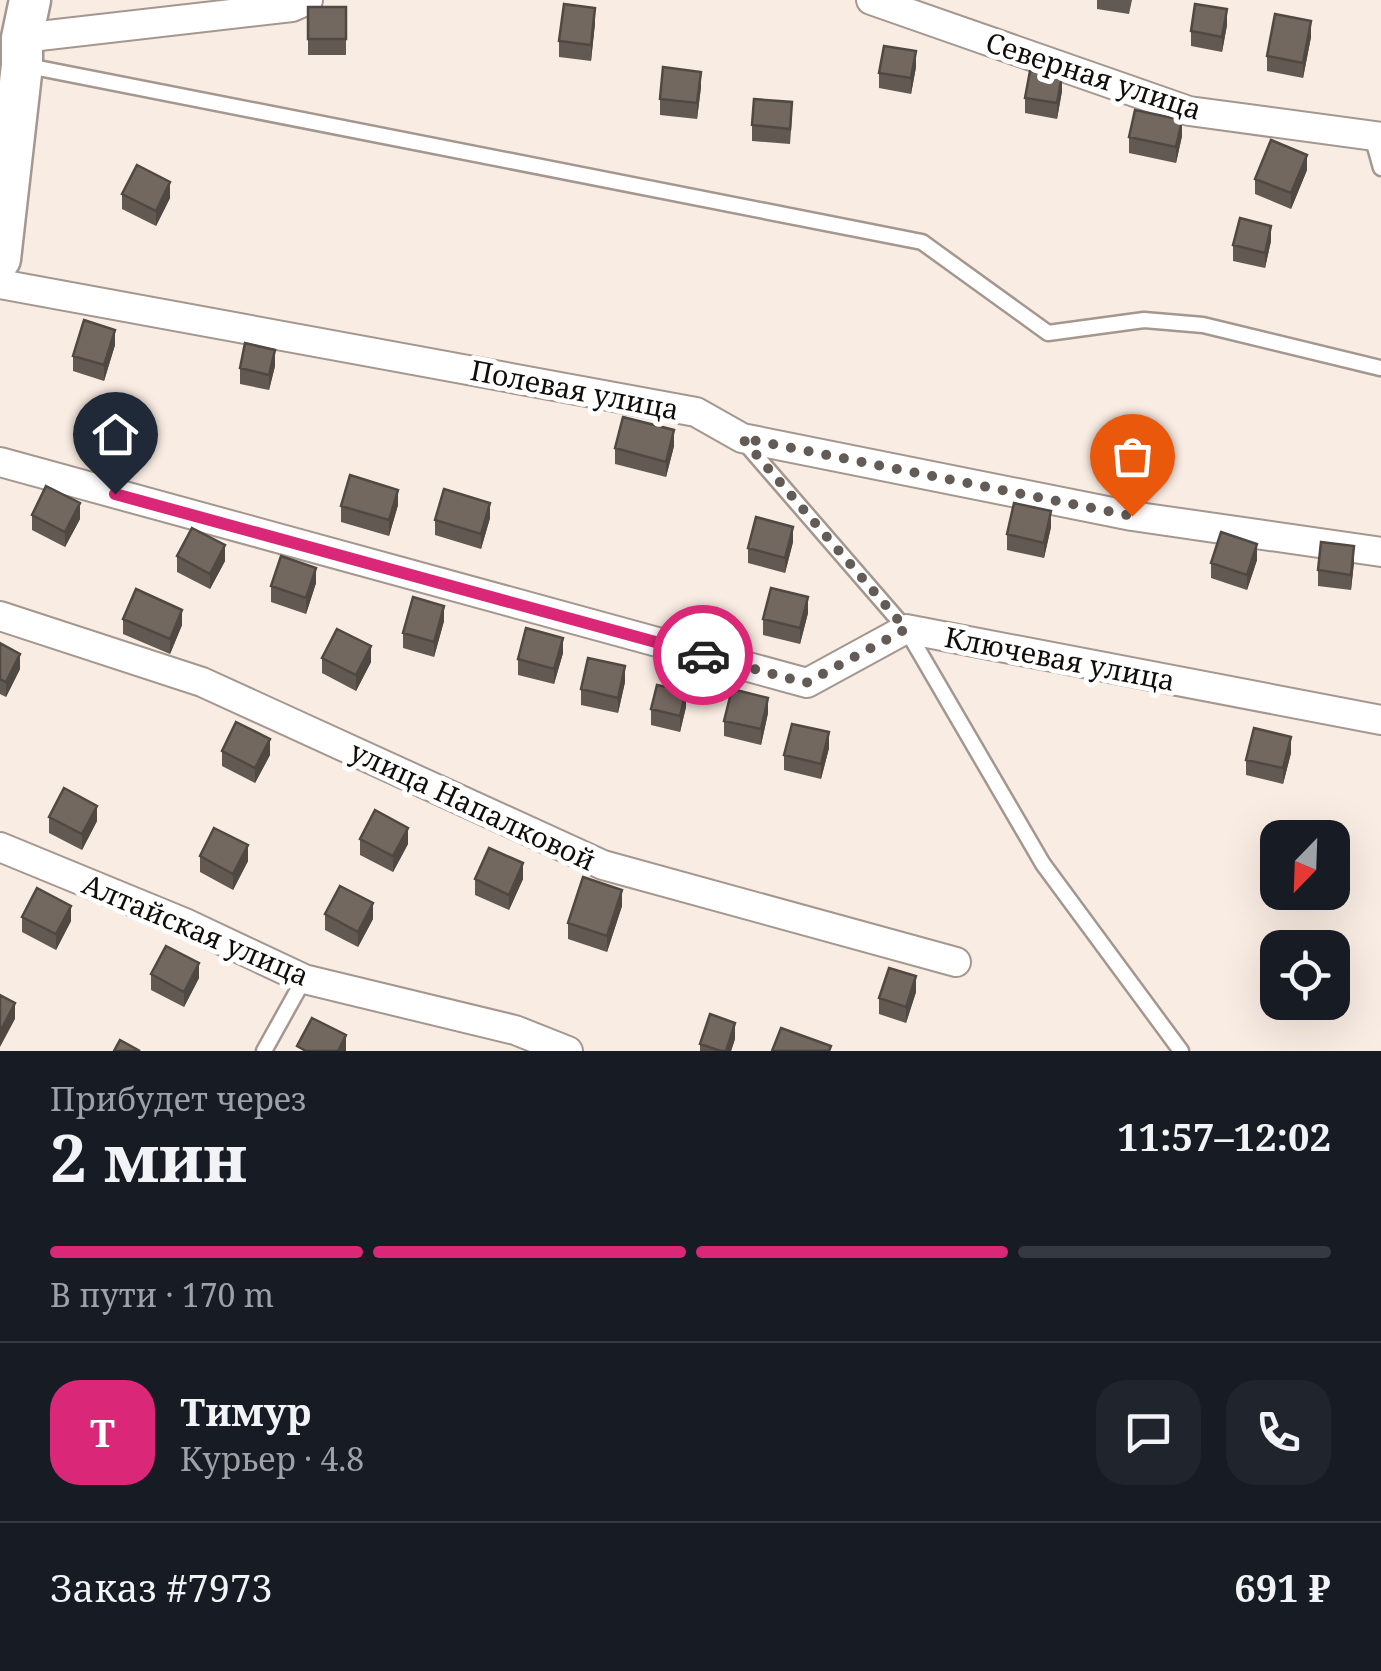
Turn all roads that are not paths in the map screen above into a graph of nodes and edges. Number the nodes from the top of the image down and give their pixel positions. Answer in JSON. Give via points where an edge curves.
{"nodes":[{"id":1,"x":308,"y":0,"type":"edge"},
{"id":2,"x":872,"y":0,"type":"edge"},
{"id":3,"x":25,"y":34,"type":"edge"},
{"id":4,"x":1376,"y":136,"type":"edge"},
{"id":5,"x":1381,"y":168,"type":"edge"},
{"id":6,"x":0,"y":259,"type":"edge"},
{"id":7,"x":0,"y":284,"type":"edge"},
{"id":8,"x":1381,"y":360,"type":"edge"},
{"id":9,"x":1380,"y":368,"type":"edge"},
{"id":10,"x":742,"y":438,"type":"junction"},
{"id":11,"x":0,"y":462,"type":"edge"},
{"id":12,"x":1381,"y":552,"type":"edge"},
{"id":13,"x":0,"y":616,"type":"edge"},
{"id":14,"x":906,"y":629,"type":"junction"},
{"id":15,"x":1381,"y":720,"type":"edge"},
{"id":16,"x":0,"y":847,"type":"edge"},
{"id":17,"x":956,"y":962,"type":"dead end"},
{"id":18,"x":304,"y":979,"type":"junction"},
{"id":19,"x":264,"y":1051,"type":"edge"},
{"id":20,"x":568,"y":1051,"type":"edge"},
{"id":21,"x":1181,"y":1051,"type":"edge"}],
"edges":[{"from":1,"to":3,"type":"street","via":[[292,7]]},
{"from":2,"to":4,"type":"street","name":"Северная улица","via":[[1188,111]]},
{"from":3,"to":6,"type":"street"},
{"from":3,"to":9,"type":"lane","via":[[922,242],[1048,333],[1144,320],[1204,325]]},
{"from":4,"to":5,"type":"lane"},
{"from":7,"to":10,"type":"street","name":"Полевая улица","via":[[696,412]]},
{"from":8,"to":9,"type":"lane"},
{"from":10,"to":12,"type":"street","name":"Полевая улица","via":[[1132,516]]},
{"from":10,"to":14,"type":"lane"},
{"from":11,"to":14,"type":"street","name":"Ключевая улица","via":[[806,683]]},
{"from":13,"to":17,"type":"street","name":"улица Напалковой","via":[[202,682],[603,866]]},
{"from":14,"to":15,"type":"street","name":"Ключевая улица"},
{"from":14,"to":21,"type":"lane","via":[[1044,864]]},
{"from":16,"to":18,"type":"street","name":"Алтайская улица"},
{"from":18,"to":19,"type":"lane"},
{"from":18,"to":20,"type":"street","name":"Алтайская улица","via":[[515,1030]]}]}
